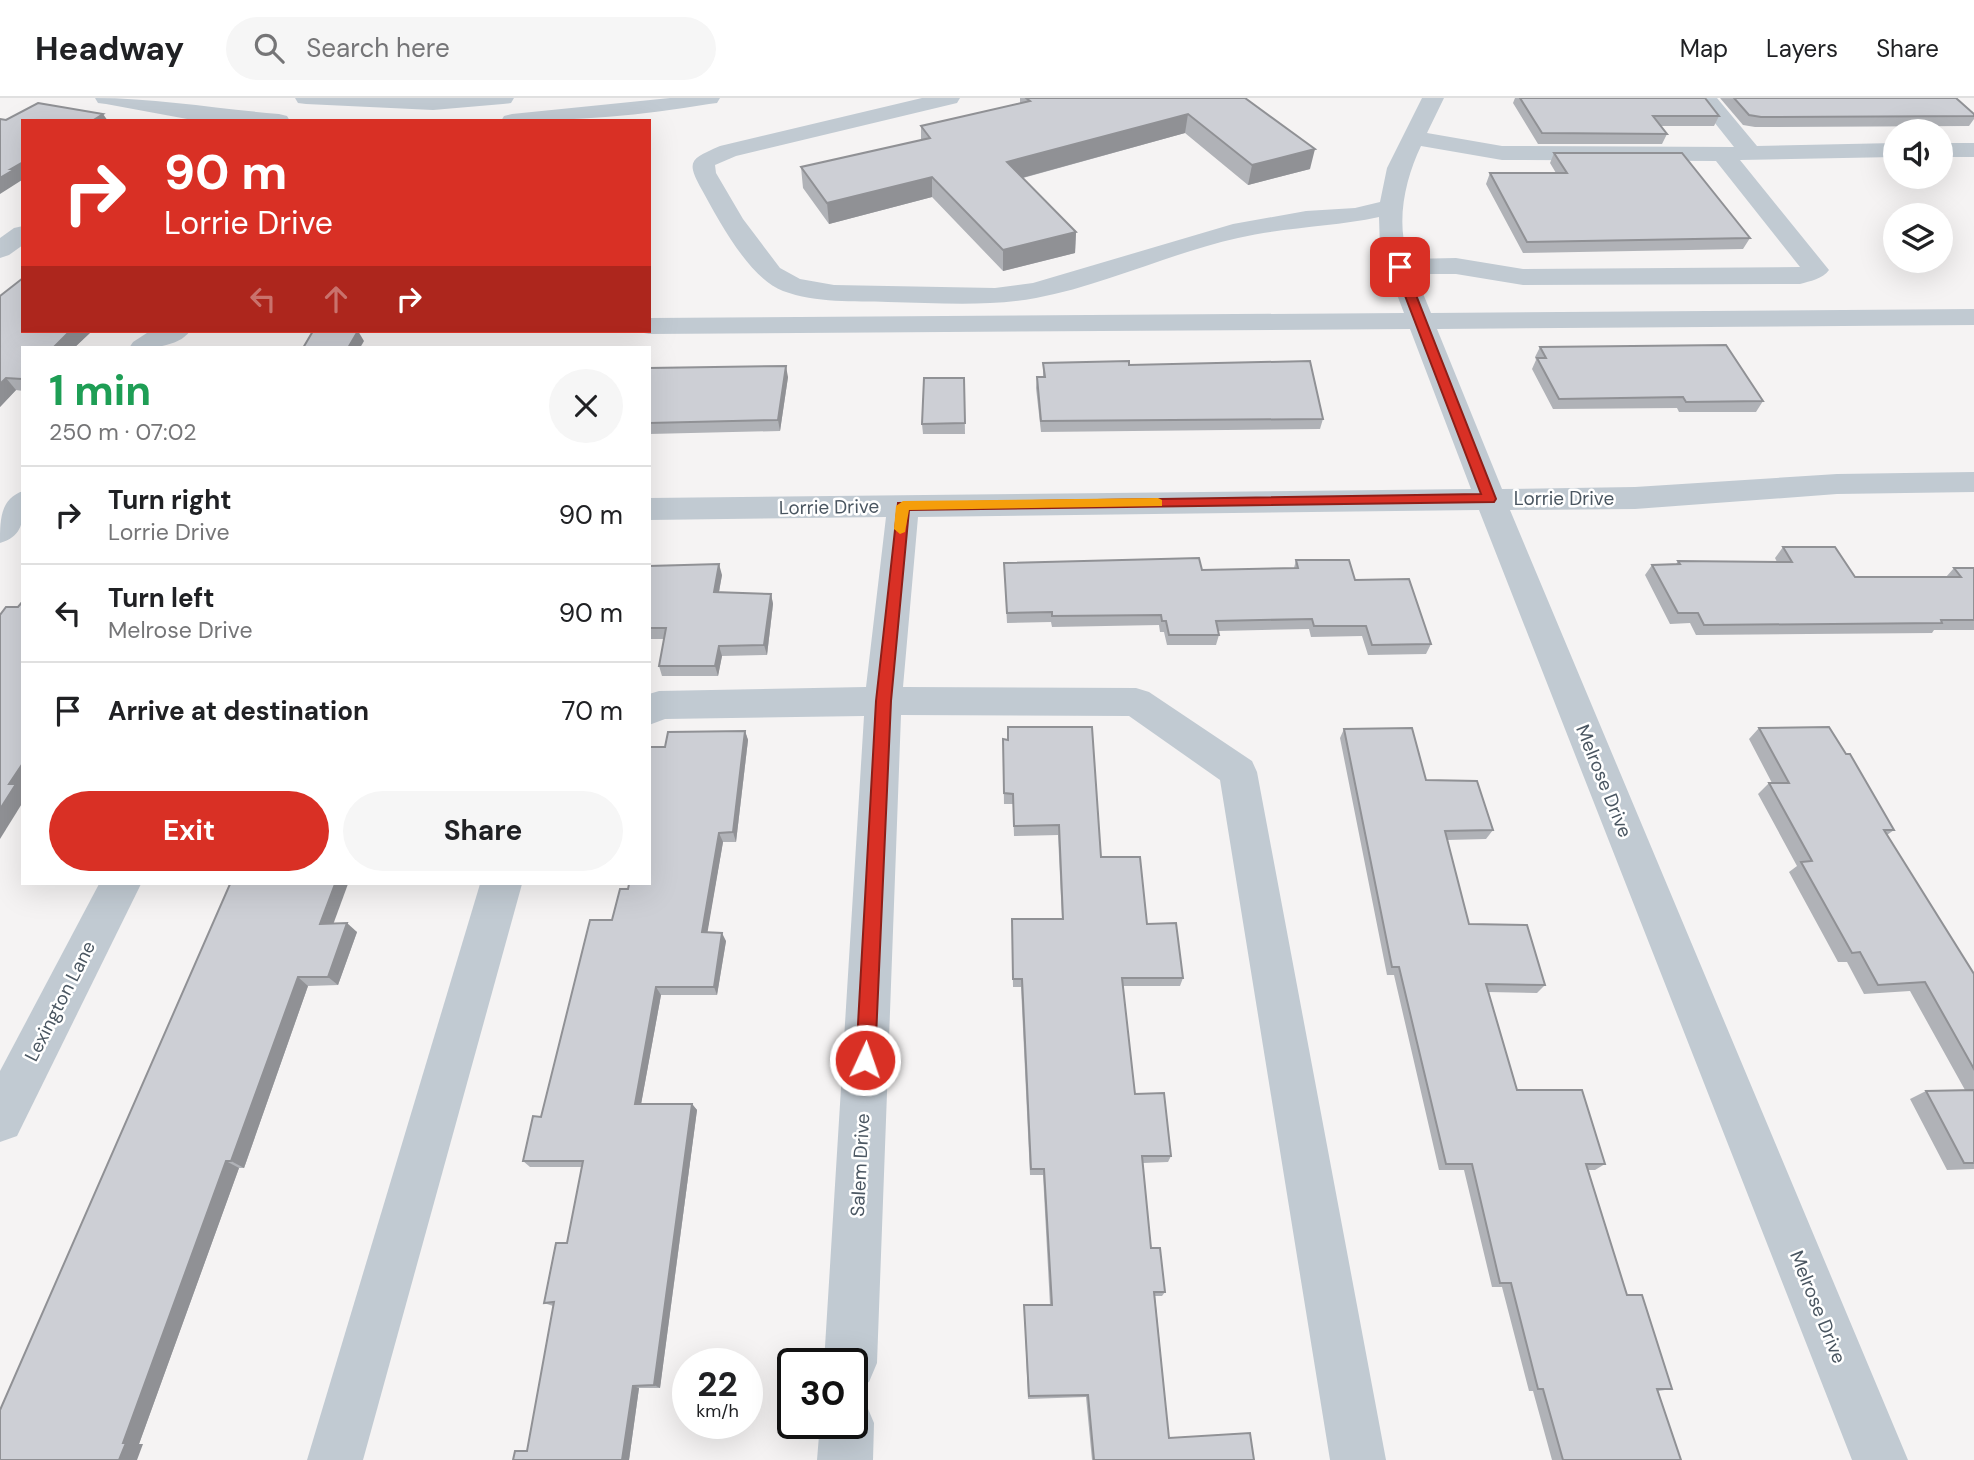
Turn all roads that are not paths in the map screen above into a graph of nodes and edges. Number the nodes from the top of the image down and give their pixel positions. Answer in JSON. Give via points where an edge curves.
{"nodes":[{"id":1,"x":106,"y":98,"type":"edge"},
{"id":2,"x":219,"y":98,"type":"edge"},
{"id":3,"x":306,"y":98,"type":"edge"},
{"id":4,"x":503,"y":98,"type":"edge"},
{"id":5,"x":709,"y":98,"type":"edge"},
{"id":6,"x":949,"y":98,"type":"edge"},
{"id":7,"x":1433,"y":98,"type":"edge"},
{"id":8,"x":1706,"y":98,"type":"edge"},
{"id":9,"x":192,"y":117,"type":"edge"},
{"id":10,"x":236,"y":119,"type":"edge"},
{"id":11,"x":532,"y":119,"type":"edge"},
{"id":12,"x":1414,"y":138,"type":"junction"},
{"id":13,"x":1883,"y":150,"type":"edge"},
{"id":14,"x":1953,"y":150,"type":"edge"},
{"id":15,"x":1974,"y":150,"type":"edge"},
{"id":16,"x":1750,"y":152,"type":"junction"},
{"id":17,"x":1723,"y":154,"type":"junction"},
{"id":18,"x":1391,"y":208,"type":"junction"},
{"id":19,"x":21,"y":234,"type":"edge"},
{"id":20,"x":0,"y":250,"type":"edge"},
{"id":21,"x":1400,"y":267,"type":"junction"},
{"id":22,"x":1974,"y":317,"type":"edge"},
{"id":23,"x":1419,"y":320,"type":"junction"},
{"id":24,"x":651,"y":326,"type":"edge"},
{"id":25,"x":171,"y":333,"type":"edge"},
{"id":26,"x":146,"y":346,"type":"edge"},
{"id":27,"x":1974,"y":482,"type":"edge"},
{"id":28,"x":1490,"y":499,"type":"junction"},
{"id":29,"x":903,"y":506,"type":"junction"},
{"id":30,"x":651,"y":509,"type":"edge"},
{"id":31,"x":883,"y":701,"type":"junction"},
{"id":32,"x":651,"y":710,"type":"edge"},
{"id":33,"x":120,"y":885,"type":"edge"},
{"id":34,"x":501,"y":885,"type":"edge"},
{"id":35,"x":0,"y":1119,"type":"edge"},
{"id":36,"x":851,"y":1348,"type":"edge"},
{"id":37,"x":846,"y":1439,"type":"edge"},
{"id":38,"x":335,"y":1460,"type":"edge"},
{"id":39,"x":845,"y":1460,"type":"edge"},
{"id":40,"x":1358,"y":1460,"type":"edge"},
{"id":41,"x":1880,"y":1460,"type":"edge"}],
"edges":[{"from":1,"to":9,"type":"street"},
{"from":2,"to":9,"type":"street"},
{"from":3,"to":4,"type":"street","via":[[433,103]]},
{"from":5,"to":11,"type":"street"},
{"from":6,"to":18,"type":"street","via":[[728,151],[704,162],[704,173],[771,273],[792,285],[834,293],[995,296],[1036,290],[1233,231]]},
{"from":7,"to":12,"type":"street","name":"Melrose Drive"},
{"from":8,"to":16,"type":"street"},
{"from":9,"to":10,"type":"street"},
{"from":12,"to":17,"type":"street","via":[[1502,153]]},
{"from":12,"to":18,"type":"street","name":"Melrose Drive","via":[[1399,168]]},
{"from":13,"to":16,"type":"street"},
{"from":14,"to":15,"type":"street"},
{"from":16,"to":17,"type":"street"},
{"from":17,"to":21,"type":"street","via":[[1816,270],[1800,276],[1523,277],[1456,266]]},
{"from":18,"to":21,"type":"street","name":"Melrose Drive"},
{"from":19,"to":20,"type":"street"},
{"from":21,"to":23,"type":"street","name":"Melrose Drive"},
{"from":22,"to":23,"type":"street"},
{"from":23,"to":24,"type":"street"},
{"from":23,"to":28,"type":"street","name":"Melrose Drive"},
{"from":25,"to":26,"type":"street"},
{"from":27,"to":28,"type":"street","name":"Lorrie Drive","via":[[1837,484],[1635,498]]},
{"from":28,"to":29,"type":"street","name":"Lorrie Drive"},
{"from":28,"to":41,"type":"street","name":"Melrose Drive"},
{"from":29,"to":30,"type":"street","name":"Lorrie Drive"},
{"from":29,"to":31,"type":"street","name":"Salem Drive"},
{"from":31,"to":32,"type":"street","via":[[659,705]]},
{"from":31,"to":36,"type":"street","name":"Salem Drive"},
{"from":31,"to":40,"type":"street","via":[[1136,702],[1238,772]]},
{"from":33,"to":35,"type":"street","name":"Lexington Lane"},
{"from":34,"to":38,"type":"street"},
{"from":37,"to":39,"type":"street"}]}
